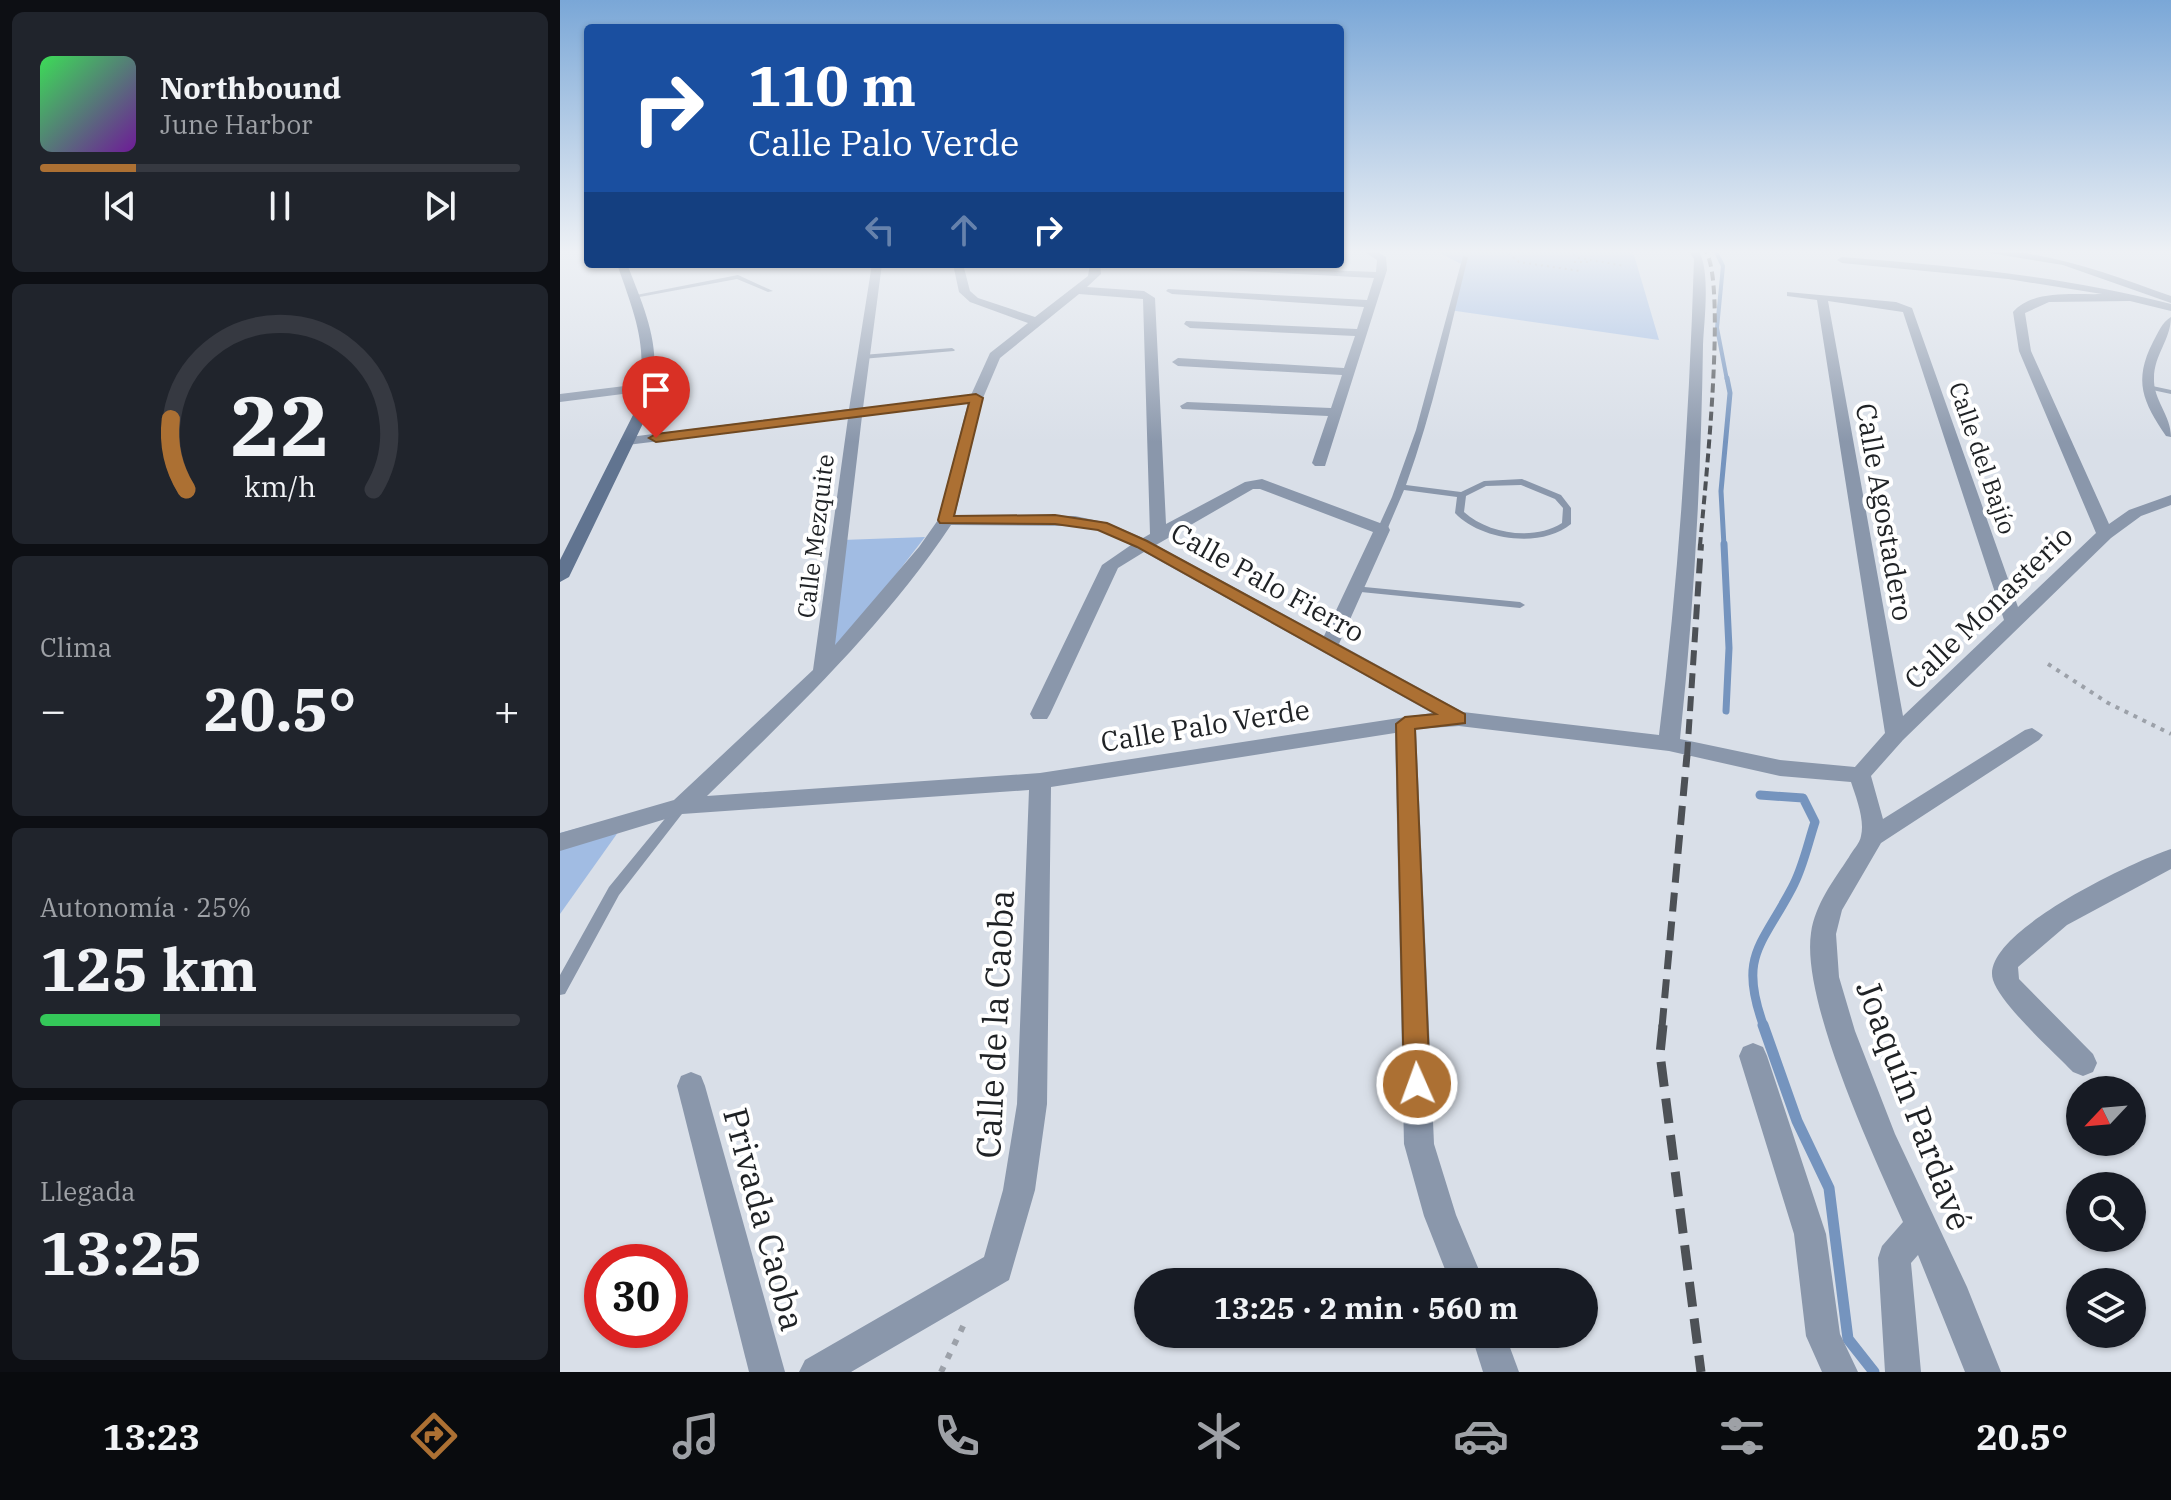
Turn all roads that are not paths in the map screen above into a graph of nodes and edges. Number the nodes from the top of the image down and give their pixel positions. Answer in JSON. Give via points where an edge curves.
{"nodes":[{"id":1,"x":639,"y":314,"type":"edge"},
{"id":2,"x":869,"y":314,"type":"edge"},
{"id":3,"x":1017,"y":314,"type":"edge"},
{"id":4,"x":1044,"y":314,"type":"edge"},
{"id":5,"x":1149,"y":314,"type":"edge"},
{"id":6,"x":1367,"y":314,"type":"edge"},
{"id":7,"x":1451,"y":314,"type":"edge"},
{"id":8,"x":1698,"y":314,"type":"edge"},
{"id":9,"x":1825,"y":314,"type":"edge"},
{"id":10,"x":1909,"y":314,"type":"edge"},
{"id":11,"x":2019,"y":314,"type":"edge"},
{"id":12,"x":1035,"y":321,"type":"junction"},
{"id":13,"x":2171,"y":321,"type":"edge"},
{"id":14,"x":1190,"y":324,"type":"dead end"},
{"id":15,"x":1360,"y":333,"type":"junction"},
{"id":16,"x":952,"y":350,"type":"dead end"},
{"id":17,"x":862,"y":357,"type":"junction"},
{"id":18,"x":1178,"y":362,"type":"dead end"},
{"id":19,"x":1349,"y":372,"type":"junction"},
{"id":20,"x":2146,"y":386,"type":"junction"},
{"id":21,"x":649,"y":387,"type":"junction"},
{"id":22,"x":2171,"y":392,"type":"edge"},
{"id":23,"x":560,"y":398,"type":"edge"},
{"id":24,"x":976,"y":398,"type":"junction"},
{"id":25,"x":1187,"y":406,"type":"dead end"},
{"id":26,"x":856,"y":412,"type":"junction"},
{"id":27,"x":1337,"y":412,"type":"junction"},
{"id":28,"x":2171,"y":433,"type":"edge"},
{"id":29,"x":627,"y":441,"type":"junction"},
{"id":30,"x":1320,"y":463,"type":"dead end"},
{"id":31,"x":1404,"y":487,"type":"junction"},
{"id":32,"x":1462,"y":495,"type":"junction"},
{"id":33,"x":2171,"y":500,"type":"edge"},
{"id":34,"x":946,"y":520,"type":"junction"},
{"id":35,"x":1382,"y":530,"type":"junction"},
{"id":36,"x":2105,"y":534,"type":"junction"},
{"id":37,"x":1150,"y":539,"type":"junction"},
{"id":38,"x":560,"y":577,"type":"edge"},
{"id":39,"x":1354,"y":589,"type":"junction"},
{"id":40,"x":1520,"y":605,"type":"dead end"},
{"id":41,"x":2014,"y":621,"type":"junction"},
{"id":42,"x":1328,"y":647,"type":"junction"},
{"id":43,"x":823,"y":672,"type":"junction"},
{"id":44,"x":1040,"y":714,"type":"dead end"},
{"id":45,"x":1459,"y":719,"type":"junction"},
{"id":46,"x":1405,"y":724,"type":"junction"},
{"id":47,"x":1896,"y":735,"type":"junction"},
{"id":48,"x":2032,"y":735,"type":"dead end"},
{"id":49,"x":1669,"y":744,"type":"junction"},
{"id":50,"x":1860,"y":775,"type":"junction"},
{"id":51,"x":1040,"y":781,"type":"junction"},
{"id":52,"x":682,"y":806,"type":"junction"},
{"id":53,"x":1873,"y":837,"type":"junction"},
{"id":54,"x":560,"y":842,"type":"edge"},
{"id":55,"x":2171,"y":858,"type":"edge"},
{"id":56,"x":560,"y":989,"type":"edge"},
{"id":57,"x":1753,"y":1056,"type":"dead end"},
{"id":58,"x":2083,"y":1063,"type":"dead end"},
{"id":59,"x":691,"y":1086,"type":"dead end"},
{"id":60,"x":1921,"y":1226,"type":"junction"},
{"id":61,"x":1461,"y":1268,"type":"edge"},
{"id":62,"x":1493,"y":1348,"type":"edge"},
{"id":63,"x":767,"y":1372,"type":"edge"},
{"id":64,"x":817,"y":1372,"type":"edge"},
{"id":65,"x":1501,"y":1372,"type":"edge"},
{"id":66,"x":1840,"y":1372,"type":"edge"},
{"id":67,"x":1903,"y":1372,"type":"edge"},
{"id":68,"x":1983,"y":1372,"type":"edge"}],
"edges":[{"from":1,"to":21,"type":"main road","via":[[653,361]]},
{"from":2,"to":17,"type":"street","name":"Calle Mezquite"},
{"from":3,"to":12,"type":"street"},
{"from":4,"to":12,"type":"street"},
{"from":5,"to":37,"type":"street"},
{"from":6,"to":15,"type":"street"},
{"from":7,"to":31,"type":"lane"},
{"from":8,"to":49,"type":"street","via":[[1686,610]]},
{"from":9,"to":47,"type":"street","name":"Calle Agostadero"},
{"from":10,"to":41,"type":"street","name":"Calle del Bajío"},
{"from":11,"to":36,"type":"street","via":[[2025,351]]},
{"from":12,"to":24,"type":"street","via":[[994,356]]},
{"from":13,"to":20,"type":"street","via":[[2147,364]]},
{"from":14,"to":15,"type":"street"},
{"from":15,"to":19,"type":"street"},
{"from":16,"to":17,"type":"lane"},
{"from":17,"to":26,"type":"street","name":"Calle Mezquite"},
{"from":18,"to":19,"type":"street"},
{"from":19,"to":27,"type":"street"},
{"from":20,"to":22,"type":"lane"},
{"from":20,"to":28,"type":"street","via":[[2151,404]]},
{"from":21,"to":23,"type":"street"},
{"from":21,"to":29,"type":"main road"},
{"from":24,"to":26,"type":"street"},
{"from":24,"to":34,"type":"street"},
{"from":25,"to":27,"type":"street"},
{"from":26,"to":29,"type":"street"},
{"from":26,"to":43,"type":"street","name":"Calle Mezquite"},
{"from":27,"to":30,"type":"street"},
{"from":29,"to":38,"type":"main road"},
{"from":31,"to":32,"type":"lane"},
{"from":31,"to":35,"type":"lane"},
{"from":32,"to":32,"type":"lane","via":[[1459,513],[1481,527],[1528,537],[1551,534],[1566,524],[1564,503],[1535,485],[1497,482]]},
{"from":33,"to":36,"type":"street","name":"Calle Monasterio","via":[[2135,513]]},
{"from":34,"to":37,"type":"street","name":"Calle Palo Fierro","via":[[1091,523]]},
{"from":34,"to":43,"type":"street"},
{"from":35,"to":37,"type":"street","via":[[1262,484]]},
{"from":35,"to":39,"type":"street"},
{"from":36,"to":41,"type":"street","name":"Calle Monasterio"},
{"from":37,"to":42,"type":"street","name":"Calle Palo Fierro"},
{"from":37,"to":44,"type":"street","via":[[1105,574]]},
{"from":39,"to":40,"type":"lane"},
{"from":39,"to":42,"type":"street"},
{"from":41,"to":47,"type":"street","name":"Calle Monasterio"},
{"from":42,"to":45,"type":"street","name":"Calle Palo Fierro"},
{"from":43,"to":52,"type":"street"},
{"from":45,"to":46,"type":"street","name":"Calle Palo Verde"},
{"from":45,"to":49,"type":"street","name":"Calle Palo Verde"},
{"from":46,"to":51,"type":"street","name":"Calle Palo Verde"},
{"from":46,"to":61,"type":"street","via":[[1419,1144]]},
{"from":47,"to":50,"type":"street","name":"Calle Monasterio"},
{"from":48,"to":53,"type":"street"},
{"from":49,"to":50,"type":"street","name":"Calle Palo Verde","via":[[1780,768]]},
{"from":50,"to":53,"type":"street"},
{"from":51,"to":52,"type":"street","name":"Calle Palo Verde"},
{"from":51,"to":64,"type":"street","name":"Calle de la Caoba","via":[[1032,1104],[1019,1190],[997,1268]]},
{"from":52,"to":54,"type":"street","name":"Calle Palo Verde"},
{"from":52,"to":56,"type":"lane","via":[[614,891]]},
{"from":53,"to":60,"type":"street","name":"Joaquín Pardavé","via":[[1830,908],[1823,934],[1826,977],[1877,1127]]},
{"from":55,"to":58,"type":"street","via":[[2086,902],[2035,935],[2005,964],[2005,978]]},
{"from":57,"to":66,"type":"street","via":[[1810,1234],[1823,1336]]},
{"from":59,"to":63,"type":"street","name":"Privada Caoba"},
{"from":60,"to":67,"type":"street","via":[[1894,1258]]},
{"from":60,"to":68,"type":"street","name":"Joaquín Pardavé"},
{"from":62,"to":65,"type":"street"}]}
